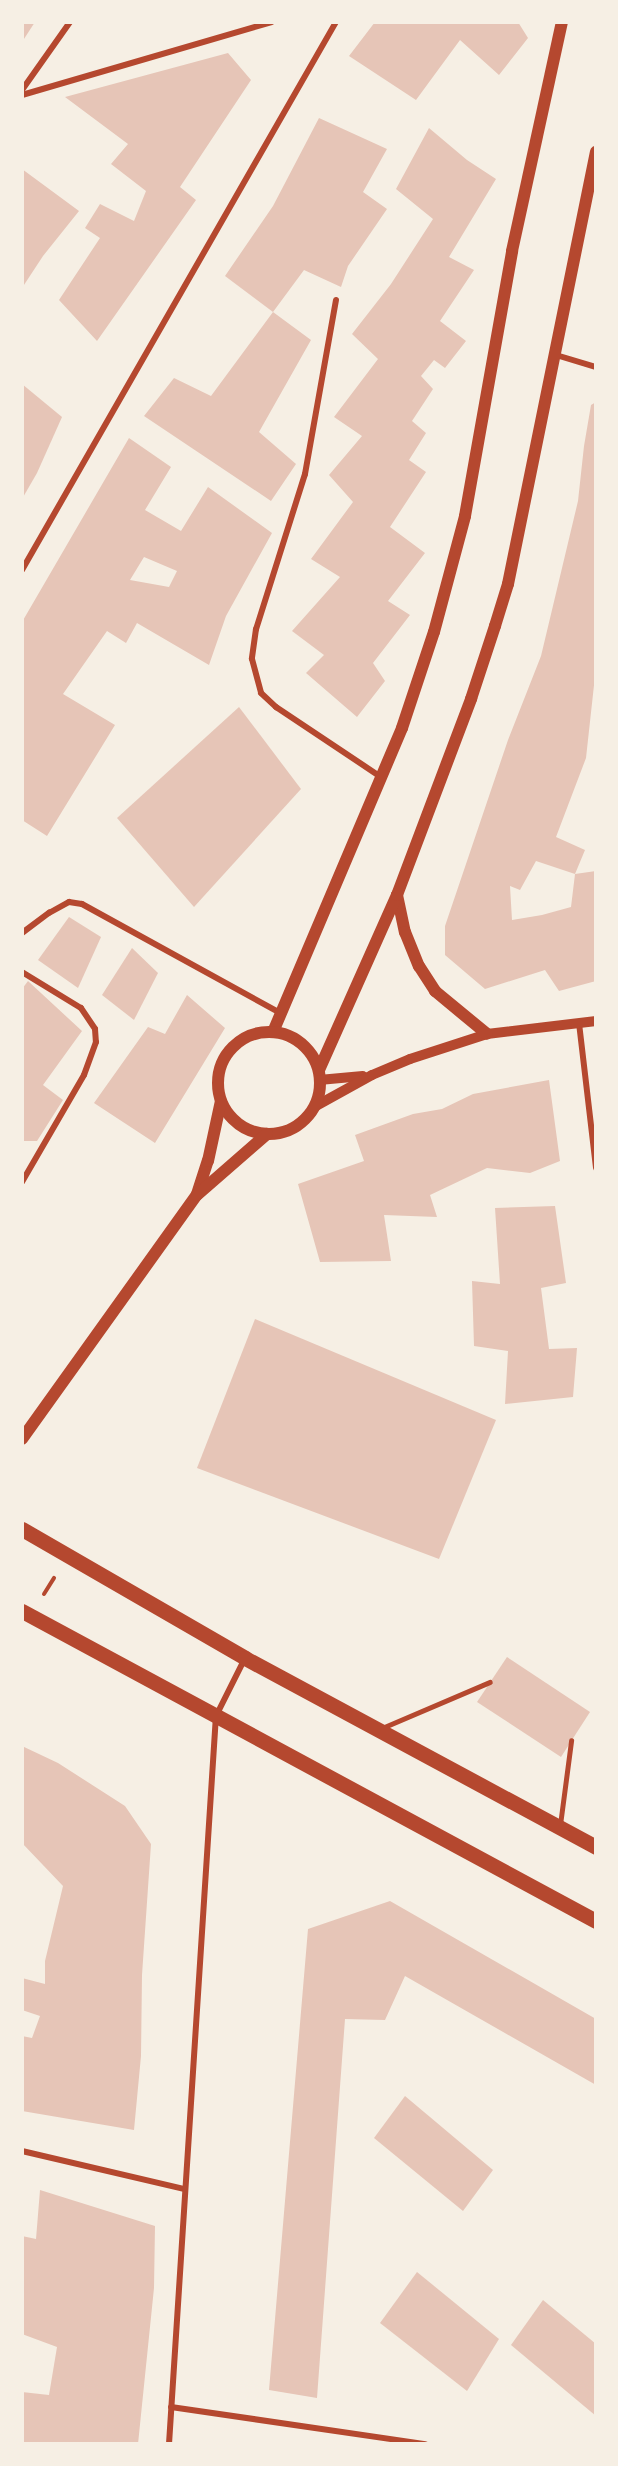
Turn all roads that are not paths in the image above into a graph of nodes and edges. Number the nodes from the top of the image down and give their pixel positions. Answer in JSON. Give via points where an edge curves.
{"nodes":[{"id":1,"x":70,"y":22,"type":"edge"},
{"id":2,"x":272,"y":22,"type":"edge"},
{"id":3,"x":336,"y":22,"type":"edge"},
{"id":4,"x":562,"y":22,"type":"edge"},
{"id":5,"x":22,"y":90,"type":"edge"},
{"id":6,"x":22,"y":95,"type":"edge"},
{"id":7,"x":596,"y":152,"type":"edge"},
{"id":8,"x":336,"y":300,"type":"dead end"},
{"id":9,"x":556,"y":355,"type":"junction"},
{"id":10,"x":596,"y":367,"type":"edge"},
{"id":11,"x":22,"y":570,"type":"edge"},
{"id":12,"x":382,"y":777,"type":"junction"},
{"id":13,"x":397,"y":895,"type":"junction"},
{"id":14,"x":22,"y":933,"type":"edge"},
{"id":15,"x":22,"y":972,"type":"edge"},
{"id":16,"x":280,"y":1013,"type":"junction"},
{"id":17,"x":596,"y":1021,"type":"edge"},
{"id":18,"x":579,"y":1023,"type":"junction"},
{"id":19,"x":273,"y":1032,"type":"junction"},
{"id":20,"x":487,"y":1034,"type":"junction"},
{"id":21,"x":319,"y":1075,"type":"junction"},
{"id":22,"x":372,"y":1075,"type":"junction"},
{"id":23,"x":221,"y":1101,"type":"junction"},
{"id":24,"x":314,"y":1107,"type":"junction"},
{"id":25,"x":267,"y":1134,"type":"junction"},
{"id":26,"x":596,"y":1168,"type":"edge"},
{"id":27,"x":22,"y":1182,"type":"edge"},
{"id":28,"x":197,"y":1195,"type":"junction"},
{"id":29,"x":22,"y":1439,"type":"edge"},
{"id":30,"x":22,"y":1528,"type":"edge"},
{"id":31,"x":27,"y":1613,"type":"edge"},
{"id":32,"x":245,"y":1658,"type":"junction"},
{"id":33,"x":490,"y":1683,"type":"dead end"},
{"id":34,"x":216,"y":1716,"type":"junction"},
{"id":35,"x":380,"y":1729,"type":"junction"},
{"id":36,"x":571,"y":1742,"type":"dead end"},
{"id":37,"x":560,"y":1828,"type":"junction"},
{"id":38,"x":596,"y":1847,"type":"edge"},
{"id":39,"x":596,"y":1921,"type":"edge"},
{"id":40,"x":22,"y":2151,"type":"edge"},
{"id":41,"x":184,"y":2189,"type":"junction"},
{"id":42,"x":171,"y":2407,"type":"junction"},
{"id":43,"x":169,"y":2444,"type":"edge"},
{"id":44,"x":425,"y":2444,"type":"edge"}],
"edges":[{"from":1,"to":5,"type":"street"},
{"from":2,"to":6,"type":"street"},
{"from":3,"to":11,"type":"street"},
{"from":4,"to":12,"type":"main road","via":[[512,251],[465,516],[434,632]]},
{"from":7,"to":9,"type":"main road"},
{"from":8,"to":12,"type":"street","via":[[305,474],[256,629],[252,659],[261,693],[276,707]]},
{"from":9,"to":10,"type":"street"},
{"from":9,"to":13,"type":"main road","via":[[508,584],[471,699]]},
{"from":12,"to":16,"type":"main road"},
{"from":13,"to":20,"type":"main road","via":[[405,932],[435,991]]},
{"from":13,"to":21,"type":"main road"},
{"from":14,"to":16,"type":"street","via":[[69,902],[82,904]]},
{"from":15,"to":27,"type":"street","via":[[81,1008],[94,1029],[96,1042],[84,1075]]},
{"from":16,"to":19,"type":"main road"},
{"from":17,"to":18,"type":"street"},
{"from":18,"to":20,"type":"street"},
{"from":18,"to":26,"type":"street"},
{"from":19,"to":21,"type":"main road","via":[[293,1037],[309,1051]]},
{"from":19,"to":23,"type":"main road","via":[[252,1034],[235,1045],[223,1061],[218,1081]]},
{"from":20,"to":22,"type":"street"},
{"from":21,"to":22,"type":"street"},
{"from":21,"to":24,"type":"main road","via":[[320,1089]]},
{"from":22,"to":24,"type":"street"},
{"from":23,"to":25,"type":"main road","via":[[232,1118],[248,1130]]},
{"from":23,"to":28,"type":"main road"},
{"from":24,"to":25,"type":"main road","via":[[302,1122],[286,1132]]},
{"from":25,"to":28,"type":"main road"},
{"from":28,"to":29,"type":"main road"},
{"from":30,"to":32,"type":"main road"},
{"from":31,"to":34,"type":"main road"},
{"from":32,"to":34,"type":"street"},
{"from":32,"to":35,"type":"main road"},
{"from":33,"to":35,"type":"lane"},
{"from":34,"to":39,"type":"main road"},
{"from":34,"to":41,"type":"street"},
{"from":35,"to":37,"type":"main road"},
{"from":36,"to":37,"type":"lane"},
{"from":37,"to":38,"type":"main road"},
{"from":40,"to":41,"type":"street"},
{"from":41,"to":42,"type":"street"},
{"from":42,"to":43,"type":"street"},
{"from":42,"to":44,"type":"street"}]}
